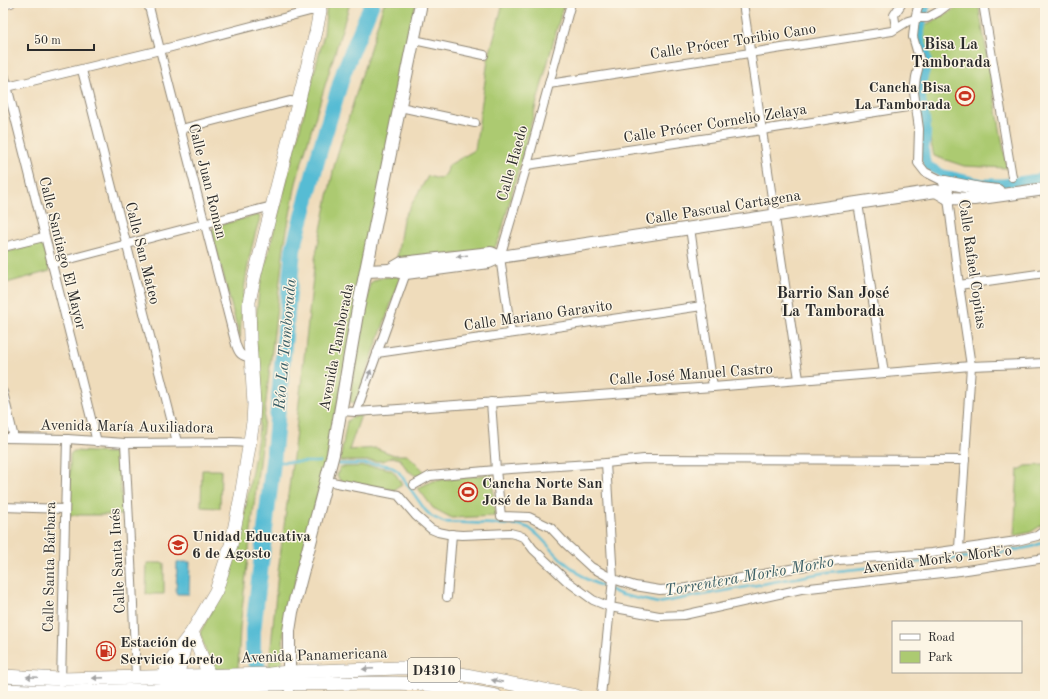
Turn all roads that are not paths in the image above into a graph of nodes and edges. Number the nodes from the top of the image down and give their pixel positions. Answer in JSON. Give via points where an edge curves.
{"nodes":[{"id":1,"x":11,"y":3,"type":"edge"},
{"id":2,"x":148,"y":3,"type":"edge"},
{"id":3,"x":421,"y":3,"type":"edge"},
{"id":4,"x":572,"y":3,"type":"edge"},
{"id":5,"x":743,"y":3,"type":"edge"},
{"id":6,"x":902,"y":3,"type":"edge"},
{"id":7,"x":919,"y":3,"type":"edge"},
{"id":8,"x":950,"y":3,"type":"edge"},
{"id":9,"x":983,"y":3,"type":"edge"},
{"id":10,"x":3,"y":5,"type":"edge"},
{"id":11,"x":314,"y":7,"type":"edge"},
{"id":12,"x":920,"y":18,"type":"junction"},
{"id":13,"x":896,"y":28,"type":"junction"},
{"id":14,"x":414,"y":40,"type":"junction"},
{"id":15,"x":160,"y":50,"type":"junction"},
{"id":16,"x":750,"y":53,"type":"junction"},
{"id":17,"x":484,"y":54,"type":"dead end"},
{"id":18,"x":3,"y":70,"type":"edge"},
{"id":19,"x":82,"y":70,"type":"junction"},
{"id":20,"x":549,"y":84,"type":"junction"},
{"id":21,"x":5,"y":88,"type":"edge"},
{"id":22,"x":298,"y":102,"type":"junction"},
{"id":23,"x":400,"y":107,"type":"junction"},
{"id":24,"x":907,"y":107,"type":"dead end"},
{"id":25,"x":474,"y":123,"type":"dead end"},
{"id":26,"x":180,"y":129,"type":"junction"},
{"id":27,"x":762,"y":130,"type":"junction"},
{"id":28,"x":527,"y":165,"type":"junction"},
{"id":29,"x":1012,"y":177,"type":"dead end"},
{"id":30,"x":945,"y":182,"type":"junction"},
{"id":31,"x":1045,"y":189,"type":"edge"},
{"id":32,"x":1015,"y":193,"type":"junction"},
{"id":33,"x":948,"y":198,"type":"junction"},
{"id":34,"x":858,"y":203,"type":"junction"},
{"id":35,"x":272,"y":206,"type":"junction"},
{"id":36,"x":776,"y":216,"type":"junction"},
{"id":37,"x":205,"y":223,"type":"junction"},
{"id":38,"x":690,"y":228,"type":"junction"},
{"id":39,"x":44,"y":237,"type":"junction"},
{"id":40,"x":126,"y":245,"type":"junction"},
{"id":41,"x":3,"y":247,"type":"edge"},
{"id":42,"x":500,"y":257,"type":"junction"},
{"id":43,"x":51,"y":264,"type":"junction"},
{"id":44,"x":390,"y":270,"type":"junction"},
{"id":45,"x":366,"y":271,"type":"junction"},
{"id":46,"x":406,"y":273,"type":"junction"},
{"id":47,"x":1045,"y":273,"type":"edge"},
{"id":48,"x":959,"y":285,"type":"junction"},
{"id":49,"x":702,"y":306,"type":"junction"},
{"id":50,"x":511,"y":333,"type":"junction"},
{"id":51,"x":377,"y":353,"type":"junction"},
{"id":52,"x":251,"y":358,"type":"junction"},
{"id":53,"x":1045,"y":362,"type":"edge"},
{"id":54,"x":971,"y":366,"type":"junction"},
{"id":55,"x":884,"y":373,"type":"junction"},
{"id":56,"x":799,"y":379,"type":"junction"},
{"id":57,"x":713,"y":386,"type":"junction"},
{"id":58,"x":3,"y":392,"type":"edge"},
{"id":59,"x":491,"y":402,"type":"junction"},
{"id":60,"x":340,"y":411,"type":"junction"},
{"id":61,"x":356,"y":412,"type":"junction"},
{"id":62,"x":3,"y":438,"type":"edge"},
{"id":63,"x":14,"y":438,"type":"junction"},
{"id":64,"x":67,"y":439,"type":"junction"},
{"id":65,"x":97,"y":442,"type":"junction"},
{"id":66,"x":177,"y":442,"type":"junction"},
{"id":67,"x":125,"y":443,"type":"junction"},
{"id":68,"x":250,"y":444,"type":"junction"},
{"id":69,"x":965,"y":460,"type":"junction"},
{"id":70,"x":606,"y":463,"type":"junction"},
{"id":71,"x":496,"y":470,"type":"junction"},
{"id":72,"x":327,"y":481,"type":"junction"},
{"id":73,"x":414,"y":485,"type":"dead end"},
{"id":74,"x":3,"y":508,"type":"edge"},
{"id":75,"x":64,"y":509,"type":"junction"},
{"id":76,"x":1045,"y":530,"type":"edge"},
{"id":77,"x":452,"y":534,"type":"junction"},
{"id":78,"x":960,"y":548,"type":"junction"},
{"id":79,"x":1045,"y":558,"type":"edge"},
{"id":80,"x":612,"y":587,"type":"junction"},
{"id":81,"x":448,"y":597,"type":"dead end"},
{"id":82,"x":610,"y":607,"type":"junction"},
{"id":83,"x":189,"y":637,"type":"junction"},
{"id":84,"x":445,"y":671,"type":"junction"},
{"id":85,"x":3,"y":676,"type":"edge"},
{"id":86,"x":136,"y":677,"type":"junction"},
{"id":87,"x":61,"y":679,"type":"junction"},
{"id":88,"x":289,"y":684,"type":"edge"},
{"id":89,"x":206,"y":686,"type":"edge"},
{"id":90,"x":172,"y":687,"type":"edge"},
{"id":91,"x":3,"y":690,"type":"edge"},
{"id":92,"x":446,"y":691,"type":"edge"},
{"id":93,"x":60,"y":694,"type":"edge"},
{"id":94,"x":496,"y":696,"type":"edge"},
{"id":95,"x":576,"y":696,"type":"edge"},
{"id":96,"x":601,"y":696,"type":"edge"}],
"edges":[{"from":1,"to":10,"type":"street"},
{"from":2,"to":15,"type":"street","name":"Calle Juan Roman"},
{"from":3,"to":14,"type":"street","name":"Avenida Tamborada"},
{"from":4,"to":20,"type":"street","name":"Calle Haedo"},
{"from":5,"to":16,"type":"street"},
{"from":6,"to":13,"type":"street","via":[[894,14]]},
{"from":7,"to":12,"type":"street","name":"Calle Rafael Copitas"},
{"from":8,"to":12,"type":"street","name":"Calle Prócer Toribio Cano","via":[[938,12]]},
{"from":9,"to":29,"type":"street"},
{"from":11,"to":15,"type":"street"},
{"from":11,"to":22,"type":"main road","via":[[316,32]]},
{"from":12,"to":13,"type":"street","name":"Calle Prócer Toribio Cano"},
{"from":12,"to":30,"type":"street","name":"Calle Rafael Copitas","via":[[913,37],[920,61],[914,92],[919,129],[918,164],[925,172]]},
{"from":13,"to":16,"type":"street","name":"Calle Prócer Toribio Cano","via":[[892,31]]},
{"from":14,"to":17,"type":"street"},
{"from":14,"to":23,"type":"street","name":"Avenida Tamborada"},
{"from":15,"to":19,"type":"street"},
{"from":15,"to":26,"type":"street","name":"Calle Juan Roman"},
{"from":16,"to":20,"type":"street","name":"Calle Prócer Toribio Cano"},
{"from":16,"to":27,"type":"street"},
{"from":18,"to":21,"type":"street","name":"Calle Santiago El Mayor"},
{"from":19,"to":21,"type":"street"},
{"from":19,"to":40,"type":"street","name":"Calle San Mateo"},
{"from":20,"to":28,"type":"street","name":"Calle Haedo"},
{"from":21,"to":39,"type":"street","name":"Calle Santiago El Mayor"},
{"from":22,"to":26,"type":"street","via":[[290,101]]},
{"from":22,"to":35,"type":"main road"},
{"from":23,"to":25,"type":"street"},
{"from":23,"to":45,"type":"street","name":"Avenida Tamborada"},
{"from":24,"to":27,"type":"street","name":"Calle Prócer Cornelio Zelaya"},
{"from":26,"to":37,"type":"street","name":"Calle Juan Roman"},
{"from":27,"to":28,"type":"street","name":"Calle Prócer Cornelio Zelaya"},
{"from":27,"to":36,"type":"street"},
{"from":28,"to":42,"type":"street","name":"Calle Haedo"},
{"from":30,"to":32,"type":"street"},
{"from":30,"to":33,"type":"street","name":"Calle Rafael Copitas"},
{"from":31,"to":32,"type":"street"},
{"from":32,"to":33,"type":"street","name":"Calle Pascual Cartagena","via":[[974,199]]},
{"from":33,"to":34,"type":"street","name":"Calle Pascual Cartagena","via":[[936,191]]},
{"from":33,"to":48,"type":"street","name":"Calle Rafael Copitas"},
{"from":34,"to":36,"type":"street","name":"Calle Pascual Cartagena"},
{"from":34,"to":55,"type":"street"},
{"from":35,"to":37,"type":"street"},
{"from":35,"to":52,"type":"main road","via":[[249,302]]},
{"from":36,"to":38,"type":"street","name":"Calle Pascual Cartagena"},
{"from":36,"to":56,"type":"street"},
{"from":37,"to":40,"type":"street"},
{"from":37,"to":52,"type":"street","name":"Calle Juan Roman","via":[[239,354]]},
{"from":38,"to":42,"type":"street","name":"Calle Pascual Cartagena"},
{"from":38,"to":49,"type":"street"},
{"from":39,"to":41,"type":"street"},
{"from":39,"to":43,"type":"street","name":"Calle Santiago El Mayor"},
{"from":40,"to":43,"type":"street"},
{"from":40,"to":66,"type":"street","name":"Calle San Mateo"},
{"from":42,"to":44,"type":"street","name":"Calle Pascual Cartagena","one_way":true,"via":[[491,253],[410,262],[402,263]]},
{"from":42,"to":46,"type":"street","name":"Calle Pascual Cartagena","via":[[489,262]]},
{"from":42,"to":50,"type":"street","name":"Calle Haedo"},
{"from":43,"to":65,"type":"street","name":"Calle Santiago El Mayor"},
{"from":44,"to":45,"type":"street","name":"Calle Pascual Cartagena"},
{"from":44,"to":46,"type":"street","name":"Calle Pascual Cartagena"},
{"from":45,"to":60,"type":"street","name":"Avenida Tamborada"},
{"from":46,"to":51,"type":"street"},
{"from":47,"to":48,"type":"street"},
{"from":48,"to":54,"type":"street","name":"Calle Rafael Copitas"},
{"from":49,"to":50,"type":"street","name":"Calle Mariano Garavito"},
{"from":49,"to":57,"type":"street"},
{"from":50,"to":51,"type":"street","name":"Calle Mariano Garavito"},
{"from":61,"to":51,"type":"street","one_way":true},
{"from":52,"to":68,"type":"main road","via":[[254,404]]},
{"from":53,"to":54,"type":"street","name":"Calle José Manuel Castro"},
{"from":54,"to":55,"type":"street","name":"Calle José Manuel Castro"},
{"from":54,"to":69,"type":"street","name":"Calle Rafael Copitas"},
{"from":55,"to":56,"type":"street","name":"Calle José Manuel Castro"},
{"from":56,"to":57,"type":"street","name":"Calle José Manuel Castro"},
{"from":57,"to":59,"type":"street","name":"Calle José Manuel Castro"},
{"from":58,"to":63,"type":"street"},
{"from":59,"to":61,"type":"street","name":"Calle José Manuel Castro"},
{"from":59,"to":71,"type":"street"},
{"from":60,"to":61,"type":"street","name":"Calle José Manuel Castro"},
{"from":60,"to":72,"type":"street","name":"Avenida Tamborada"},
{"from":62,"to":63,"type":"street","name":"Avenida María Auxiliadora"},
{"from":63,"to":64,"type":"street","name":"Avenida María Auxiliadora"},
{"from":64,"to":65,"type":"street","name":"Avenida María Auxiliadora"},
{"from":64,"to":75,"type":"street","name":"Calle Santa Bárbara"},
{"from":65,"to":67,"type":"street","name":"Avenida María Auxiliadora"},
{"from":66,"to":67,"type":"street","name":"Avenida María Auxiliadora"},
{"from":66,"to":68,"type":"street","name":"Avenida María Auxiliadora"},
{"from":67,"to":86,"type":"street","name":"Calle Santa Inés"},
{"from":68,"to":83,"type":"main road","via":[[242,496],[224,570],[216,591]]},
{"from":69,"to":70,"type":"street","via":[[644,459]]},
{"from":69,"to":78,"type":"street","name":"Calle Rafael Copitas"},
{"from":70,"to":71,"type":"street"},
{"from":70,"to":80,"type":"street"},
{"from":71,"to":73,"type":"street","via":[[430,476]]},
{"from":71,"to":80,"type":"street","name":"Avenida Mork'o Mork'o","via":[[501,516],[529,517],[550,527]]},
{"from":72,"to":77,"type":"street","name":"Avenida Mork'o Mork'o","via":[[398,494],[431,529]]},
{"from":72,"to":88,"type":"street","name":"Avenida Tamborada","via":[[292,612],[289,631]]},
{"from":74,"to":75,"type":"street"},
{"from":75,"to":87,"type":"street","name":"Calle Santa Bárbara"},
{"from":76,"to":78,"type":"street","name":"Avenida Mork'o Mork'o","via":[[1025,540]]},
{"from":77,"to":81,"type":"street"},
{"from":77,"to":82,"type":"street","name":"Avenida Mork'o Mork'o","via":[[510,533],[525,538],[567,581],[593,600]]},
{"from":78,"to":80,"type":"street","name":"Avenida Mork'o Mork'o","via":[[932,553],[839,560],[686,588],[660,590],[635,586]]},
{"from":79,"to":82,"type":"street","name":"Avenida Mork'o Mork'o","via":[[801,590],[684,615],[659,616]]},
{"from":80,"to":82,"type":"street"},
{"from":82,"to":96,"type":"street"},
{"from":83,"to":89,"type":"main road"},
{"from":83,"to":90,"type":"main road"},
{"from":84,"to":88,"type":"main road","name":"Avenida Panamericana","number":"D4310","one_way":true,"via":[[398,668]]},
{"from":84,"to":92,"type":"street"},
{"from":95,"to":84,"type":"main road","name":"Avenida Panamericana","number":"D4310","one_way":true},
{"from":87,"to":85,"type":"main road","name":"Avenida Panamericana","one_way":true},
{"from":86,"to":87,"type":"main road","name":"Avenida Panamericana","one_way":true},
{"from":86,"to":90,"type":"main road","name":"Avenida Panamericana"},
{"from":87,"to":93,"type":"street","name":"Calle Santa Bárbara"},
{"from":88,"to":89,"type":"main road","name":"Avenida Panamericana","via":[[269,679],[238,680]]},
{"from":88,"to":92,"type":"main road","name":"Avenida Panamericana","number":"D4310","via":[[422,684]]},
{"from":89,"to":90,"type":"main road","name":"Avenida Panamericana"},
{"from":90,"to":93,"type":"main road","name":"Avenida Panamericana"},
{"from":91,"to":93,"type":"main road","name":"Avenida Panamericana"},
{"from":92,"to":94,"type":"main road","name":"Avenida Panamericana","number":"D4310"}]}
